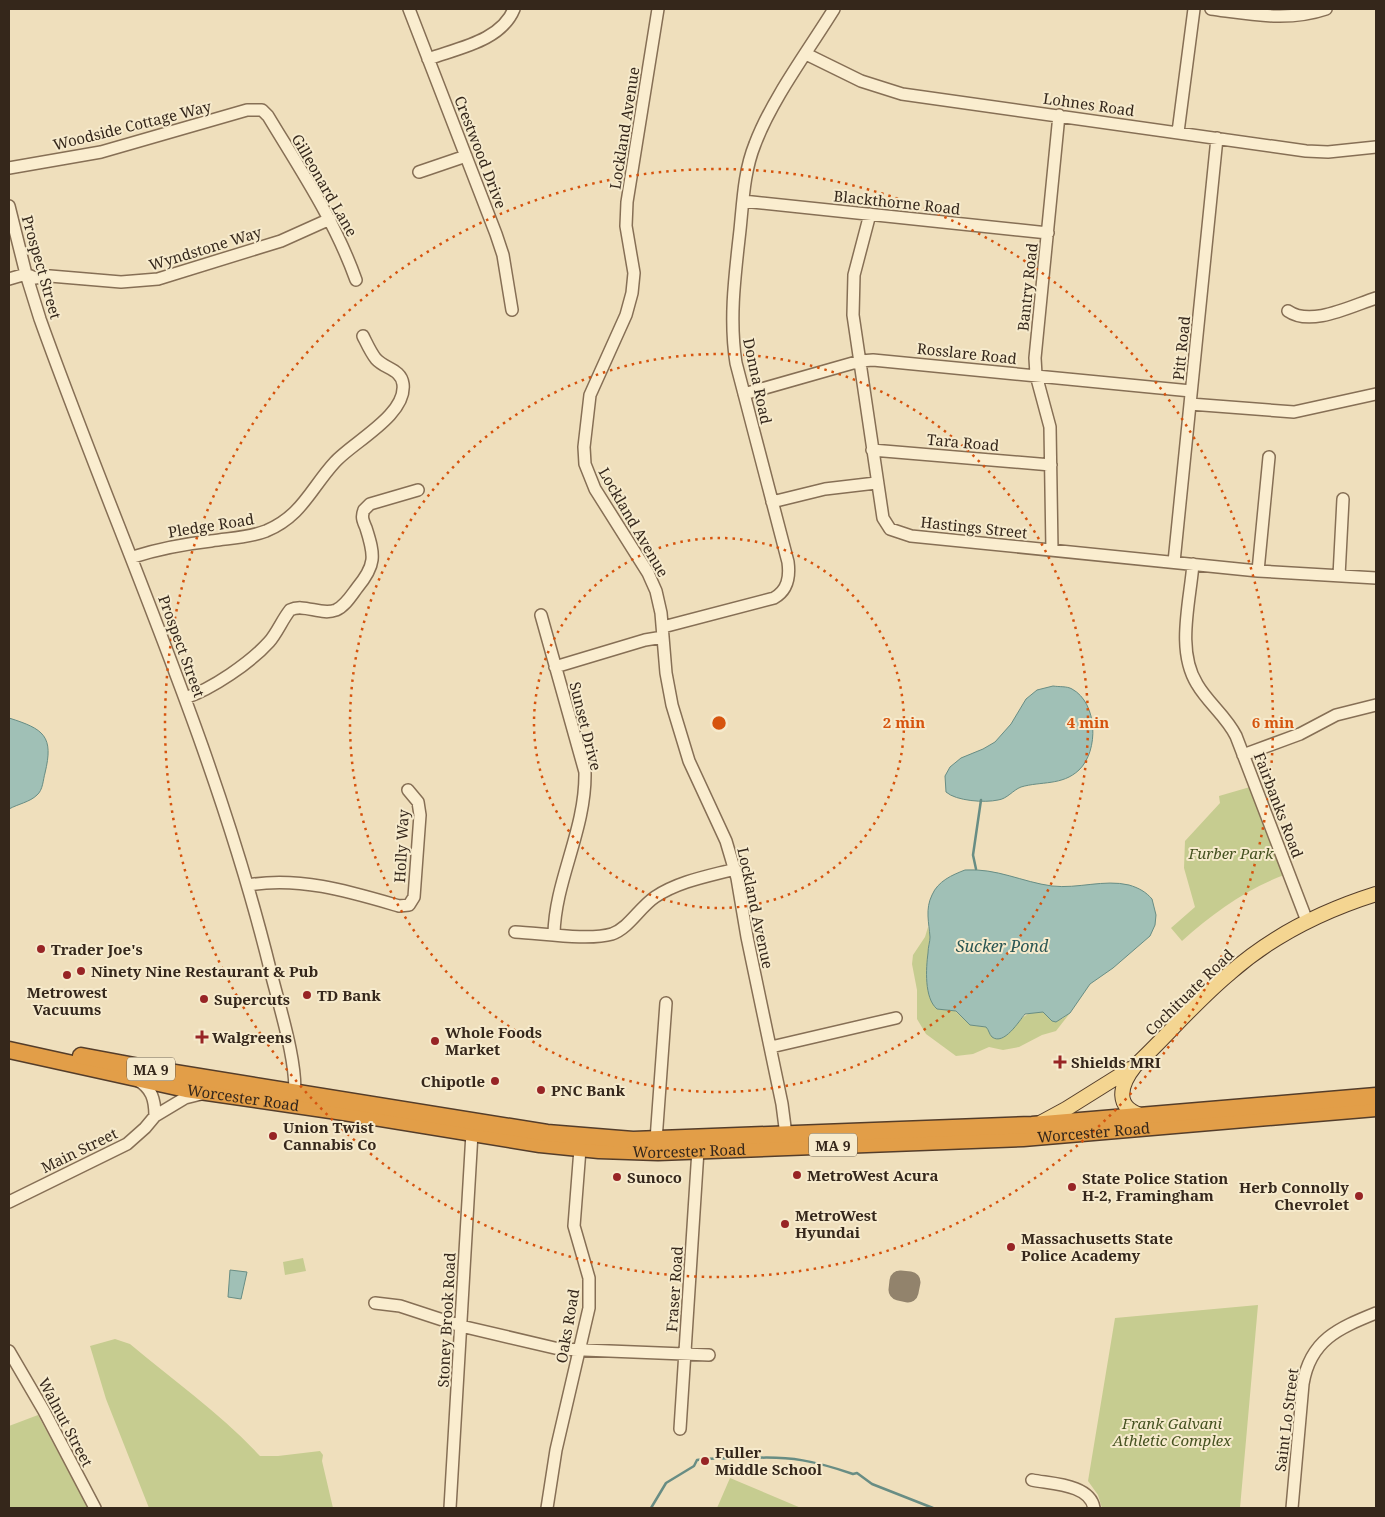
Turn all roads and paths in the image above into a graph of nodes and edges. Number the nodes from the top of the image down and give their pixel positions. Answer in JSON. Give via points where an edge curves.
{"nodes":[{"id":1,"x":409,"y":9,"type":"edge"},
{"id":2,"x":514,"y":9,"type":"edge"},
{"id":3,"x":658,"y":9,"type":"edge"},
{"id":4,"x":834,"y":9,"type":"edge"},
{"id":5,"x":1194,"y":9,"type":"edge"},
{"id":6,"x":1211,"y":9,"type":"edge"},
{"id":7,"x":1326,"y":9,"type":"edge"},
{"id":8,"x":806,"y":54,"type":"junction"},
{"id":9,"x":428,"y":58,"type":"junction"},
{"id":10,"x":262,"y":110,"type":"joint"},
{"id":11,"x":1059,"y":115,"type":"junction"},
{"id":12,"x":1178,"y":132,"type":"junction"},
{"id":13,"x":1217,"y":138,"type":"junction"},
{"id":14,"x":1376,"y":148,"type":"edge"},
{"id":15,"x":466,"y":156,"type":"junction"},
{"id":16,"x":9,"y":168,"type":"edge"},
{"id":17,"x":419,"y":172,"type":"dead end"},
{"id":18,"x":743,"y":201,"type":"junction"},
{"id":19,"x":9,"y":206,"type":"edge"},
{"id":20,"x":870,"y":214,"type":"junction"},
{"id":21,"x":330,"y":219,"type":"junction"},
{"id":22,"x":1048,"y":233,"type":"junction"},
{"id":23,"x":26,"y":274,"type":"junction"},
{"id":24,"x":9,"y":279,"type":"edge"},
{"id":25,"x":356,"y":280,"type":"dead end"},
{"id":26,"x":1376,"y":298,"type":"edge"},
{"id":27,"x":512,"y":310,"type":"dead end"},
{"id":28,"x":1288,"y":311,"type":"dead end"},
{"id":29,"x":363,"y":336,"type":"dead end"},
{"id":30,"x":860,"y":361,"type":"junction"},
{"id":31,"x":1036,"y":375,"type":"junction"},
{"id":32,"x":1191,"y":391,"type":"junction"},
{"id":33,"x":744,"y":394,"type":"junction"},
{"id":34,"x":1376,"y":394,"type":"edge"},
{"id":35,"x":1190,"y":404,"type":"junction"},
{"id":36,"x":872,"y":450,"type":"junction"},
{"id":37,"x":1270,"y":457,"type":"dead end"},
{"id":38,"x":1050,"y":465,"type":"junction"},
{"id":39,"x":876,"y":483,"type":"junction"},
{"id":40,"x":418,"y":490,"type":"dead end"},
{"id":41,"x":1343,"y":499,"type":"dead end"},
{"id":42,"x":772,"y":502,"type":"junction"},
{"id":43,"x":1052,"y":550,"type":"junction"},
{"id":44,"x":133,"y":557,"type":"junction"},
{"id":45,"x":1174,"y":562,"type":"junction"},
{"id":46,"x":1193,"y":564,"type":"junction"},
{"id":47,"x":1258,"y":571,"type":"junction"},
{"id":48,"x":1339,"y":576,"type":"junction"},
{"id":49,"x":1376,"y":578,"type":"edge"},
{"id":50,"x":541,"y":614,"type":"dead end"},
{"id":51,"x":663,"y":632,"type":"junction"},
{"id":52,"x":555,"y":667,"type":"junction"},
{"id":53,"x":185,"y":698,"type":"junction"},
{"id":54,"x":1376,"y":705,"type":"edge"},
{"id":55,"x":1243,"y":755,"type":"junction"},
{"id":56,"x":408,"y":790,"type":"dead end"},
{"id":57,"x":735,"y":869,"type":"junction"},
{"id":58,"x":249,"y":885,"type":"junction"},
{"id":59,"x":1376,"y":894,"type":"edge"},
{"id":60,"x":1307,"y":921,"type":"junction"},
{"id":61,"x":515,"y":932,"type":"dead end"},
{"id":62,"x":554,"y":934,"type":"junction"},
{"id":63,"x":666,"y":1003,"type":"dead end"},
{"id":64,"x":896,"y":1018,"type":"dead end"},
{"id":65,"x":9,"y":1038,"type":"edge"},
{"id":66,"x":771,"y":1047,"type":"junction"},
{"id":67,"x":9,"y":1050,"type":"edge"},
{"id":68,"x":1135,"y":1066,"type":"junction"},
{"id":69,"x":136,"y":1080,"type":"junction"},
{"id":70,"x":208,"y":1092,"type":"junction"},
{"id":71,"x":1376,"y":1096,"type":"edge"},
{"id":72,"x":294,"y":1098,"type":"junction"},
{"id":73,"x":1376,"y":1108,"type":"edge"},
{"id":74,"x":155,"y":1116,"type":"junction"},
{"id":75,"x":1144,"y":1116,"type":"junction"},
{"id":76,"x":1032,"y":1125,"type":"junction"},
{"id":77,"x":472,"y":1134,"type":"junction"},
{"id":78,"x":786,"y":1135,"type":"junction"},
{"id":79,"x":656,"y":1140,"type":"junction"},
{"id":80,"x":580,"y":1149,"type":"junction"},
{"id":81,"x":698,"y":1150,"type":"junction"},
{"id":82,"x":9,"y":1202,"type":"edge"},
{"id":83,"x":375,"y":1303,"type":"dead end"},
{"id":84,"x":1376,"y":1312,"type":"edge"},
{"id":85,"x":461,"y":1326,"type":"junction"},
{"id":86,"x":9,"y":1351,"type":"edge"},
{"id":87,"x":579,"y":1351,"type":"junction"},
{"id":88,"x":685,"y":1354,"type":"junction"},
{"id":89,"x":709,"y":1355,"type":"dead end"},
{"id":90,"x":680,"y":1429,"type":"dead end"},
{"id":91,"x":1032,"y":1480,"type":"dead end"},
{"id":92,"x":95,"y":1508,"type":"edge"},
{"id":93,"x":450,"y":1508,"type":"edge"},
{"id":94,"x":547,"y":1508,"type":"edge"},
{"id":95,"x":1094,"y":1508,"type":"edge"},
{"id":96,"x":1292,"y":1508,"type":"edge"}],
"edges":[{"from":1,"to":9,"type":"street","name":"Crestwood Drive"},
{"from":2,"to":9,"type":"street","via":[[503,26],[488,36]]},
{"from":3,"to":51,"type":"street","name":"Lockland Avenue","via":[[627,202],[626,226],[634,273],[632,293],[626,315],[590,396],[584,455],[595,489],[652,582],[659,602]]},
{"from":4,"to":8,"type":"street","name":"Donna Road"},
{"from":5,"to":12,"type":"street"},
{"from":6,"to":7,"type":"street","via":[[1277,17],[1305,15]]},
{"from":8,"to":11,"type":"street","name":"Lohnes Road","via":[[851,77],[892,92]]},
{"from":8,"to":18,"type":"street","name":"Donna Road","via":[[755,143],[746,173]]},
{"from":9,"to":15,"type":"street","name":"Crestwood Drive"},
{"from":10,"to":16,"type":"street","name":"Woodside Cottage Way","via":[[247,110],[101,152]]},
{"from":10,"to":21,"type":"street","name":"Gilleonard Lane"},
{"from":11,"to":12,"type":"street","name":"Lohnes Road"},
{"from":11,"to":22,"type":"street","name":"Bantry Road"},
{"from":12,"to":13,"type":"street","name":"Lohnes Road"},
{"from":13,"to":14,"type":"street","name":"Lohnes Road","via":[[1317,152]]},
{"from":13,"to":32,"type":"street","name":"Pitt Road"},
{"from":15,"to":17,"type":"street"},
{"from":15,"to":27,"type":"street","name":"Crestwood Drive","via":[[500,245]]},
{"from":18,"to":20,"type":"street","name":"Blackthorne Road"},
{"from":18,"to":33,"type":"street","name":"Donna Road","via":[[732,317]]},
{"from":19,"to":23,"type":"street","name":"Prospect Street"},
{"from":20,"to":22,"type":"street","name":"Blackthorne Road"},
{"from":20,"to":30,"type":"street","name":"Hastings Street","via":[[852,285]]},
{"from":21,"to":23,"type":"street","name":"Wyndstone Way","via":[[281,241],[149,280],[111,282],[50,276],[35,278]]},
{"from":21,"to":25,"type":"street","name":"Gilleonard Lane"},
{"from":22,"to":31,"type":"street","name":"Bantry Road"},
{"from":23,"to":24,"type":"street"},
{"from":23,"to":44,"type":"street","name":"Prospect Street","via":[[50,346]]},
{"from":26,"to":28,"type":"street","via":[[1310,318]]},
{"from":29,"to":44,"type":"street","name":"Pledge Road","via":[[375,358],[400,376],[401,398],[379,426],[336,461],[301,507],[260,533],[160,548]]},
{"from":30,"to":31,"type":"street","name":"Rosslare Road","via":[[880,360]]},
{"from":30,"to":33,"type":"street","name":"Rosslare Road"},
{"from":30,"to":36,"type":"street","name":"Hastings Street"},
{"from":31,"to":32,"type":"street","name":"Rosslare Road"},
{"from":31,"to":38,"type":"street","name":"Bantry Road","via":[[1049,419]]},
{"from":32,"to":35,"type":"street","name":"Pitt Road"},
{"from":33,"to":42,"type":"street","name":"Donna Road"},
{"from":34,"to":35,"type":"street","via":[[1294,412]]},
{"from":35,"to":45,"type":"street","name":"Pitt Road"},
{"from":36,"to":38,"type":"street","name":"Tara Road"},
{"from":36,"to":39,"type":"street","name":"Hastings Street"},
{"from":37,"to":47,"type":"street"},
{"from":38,"to":43,"type":"street","name":"Bantry Road"},
{"from":39,"to":42,"type":"street"},
{"from":39,"to":43,"type":"street","name":"Hastings Street","via":[[883,518],[890,528],[904,535]]},
{"from":40,"to":53,"type":"street","via":[[374,503],[364,510],[362,518],[372,550],[372,565],[345,604],[330,611],[290,610],[274,636],[253,657],[200,693]]},
{"from":41,"to":48,"type":"street"},
{"from":42,"to":51,"type":"street","name":"Donna Road","via":[[789,570],[784,590],[766,600]]},
{"from":43,"to":45,"type":"street","name":"Hastings Street"},
{"from":44,"to":53,"type":"street","name":"Prospect Street"},
{"from":45,"to":46,"type":"street","name":"Hastings Street"},
{"from":46,"to":47,"type":"street","name":"Hastings Street"},
{"from":46,"to":55,"type":"street","name":"Fairbanks Road","via":[[1186,644],[1190,670],[1197,686],[1231,727]]},
{"from":47,"to":48,"type":"street","name":"Hastings Street"},
{"from":48,"to":49,"type":"street","name":"Hastings Street"},
{"from":50,"to":52,"type":"street","name":"Sunset Drive"},
{"from":51,"to":52,"type":"street","name":"Donna Road"},
{"from":51,"to":57,"type":"street","name":"Lockland Avenue","via":[[670,695],[686,751]]},
{"from":52,"to":62,"type":"street","name":"Sunset Drive","via":[[582,760],[585,785],[580,821],[556,911]]},
{"from":53,"to":58,"type":"street","name":"Prospect Street"},
{"from":54,"to":55,"type":"street","via":[[1344,712],[1300,734]]},
{"from":55,"to":60,"type":"street","name":"Fairbanks Road"},
{"from":56,"to":58,"type":"street","name":"Holly Way","via":[[418,802],[420,815],[414,897],[409,905],[399,906],[321,886]]},
{"from":57,"to":62,"type":"street","via":[[666,890],[612,934]]},
{"from":57,"to":66,"type":"street","name":"Lockland Avenue"},
{"from":58,"to":72,"type":"street","name":"Prospect Street","via":[[294,1071]]},
{"from":59,"to":60,"type":"main road","name":"Cochituate Road"},
{"from":60,"to":68,"type":"main road","name":"Cochituate Road","via":[[1229,973]]},
{"from":61,"to":62,"type":"street"},
{"from":63,"to":79,"type":"street"},
{"from":64,"to":66,"type":"street"},
{"from":65,"to":72,"type":"highway","name":"Worcester Road","number":"MA 9"},
{"from":66,"to":78,"type":"street","name":"Lockland Avenue"},
{"from":67,"to":69,"type":"highway","name":"Worcester Road","number":"MA 9"},
{"from":68,"to":75,"type":"main road","name":"Cochituate Road","via":[[1124,1081],[1123,1099],[1129,1108]]},
{"from":68,"to":76,"type":"main road","name":"Cochituate Road","via":[[1066,1109]]},
{"from":69,"to":70,"type":"highway","name":"Worcester Road","number":"MA 9"},
{"from":69,"to":74,"type":"street","via":[[150,1090]]},
{"from":70,"to":72,"type":"highway","name":"Worcester Road","number":"MA 9"},
{"from":70,"to":74,"type":"street","name":"Main Street","via":[[185,1098]]},
{"from":71,"to":75,"type":"highway","name":"Worcester Road","number":"MA 9"},
{"from":72,"to":77,"type":"highway","name":"Worcester Road","number":"MA 9"},
{"from":72,"to":79,"type":"highway","name":"Worcester Road","number":"MA 9","via":[[560,1135]]},
{"from":73,"to":81,"type":"highway","name":"Worcester Road","number":"MA 9","via":[[1023,1138]]},
{"from":74,"to":82,"type":"street","name":"Main Street","via":[[127,1144]]},
{"from":75,"to":76,"type":"highway","name":"Worcester Road","number":"MA 9"},
{"from":76,"to":78,"type":"highway","name":"Worcester Road","number":"MA 9"},
{"from":77,"to":80,"type":"highway","name":"Worcester Road","number":"MA 9"},
{"from":77,"to":85,"type":"street","name":"Stoney Brook Road"},
{"from":78,"to":79,"type":"highway","name":"Worcester Road","number":"MA 9"},
{"from":80,"to":81,"type":"highway","name":"Worcester Road","number":"MA 9"},
{"from":80,"to":87,"type":"street","name":"Oaks Road","via":[[574,1226],[587,1268],[590,1294]]},
{"from":81,"to":88,"type":"street","name":"Fraser Road"},
{"from":83,"to":85,"type":"street","via":[[400,1306]]},
{"from":84,"to":96,"type":"street","name":"Saint Lo Street","via":[[1329,1336],[1307,1366]]},
{"from":85,"to":87,"type":"street"},
{"from":85,"to":93,"type":"street","name":"Stoney Brook Road"},
{"from":86,"to":92,"type":"street","name":"Walnut Street"},
{"from":87,"to":88,"type":"street"},
{"from":87,"to":94,"type":"street","name":"Oaks Road","via":[[556,1450]]},
{"from":88,"to":89,"type":"street"},
{"from":88,"to":90,"type":"street","name":"Fraser Road"},
{"from":91,"to":95,"type":"street","via":[[1084,1492]]}]}
